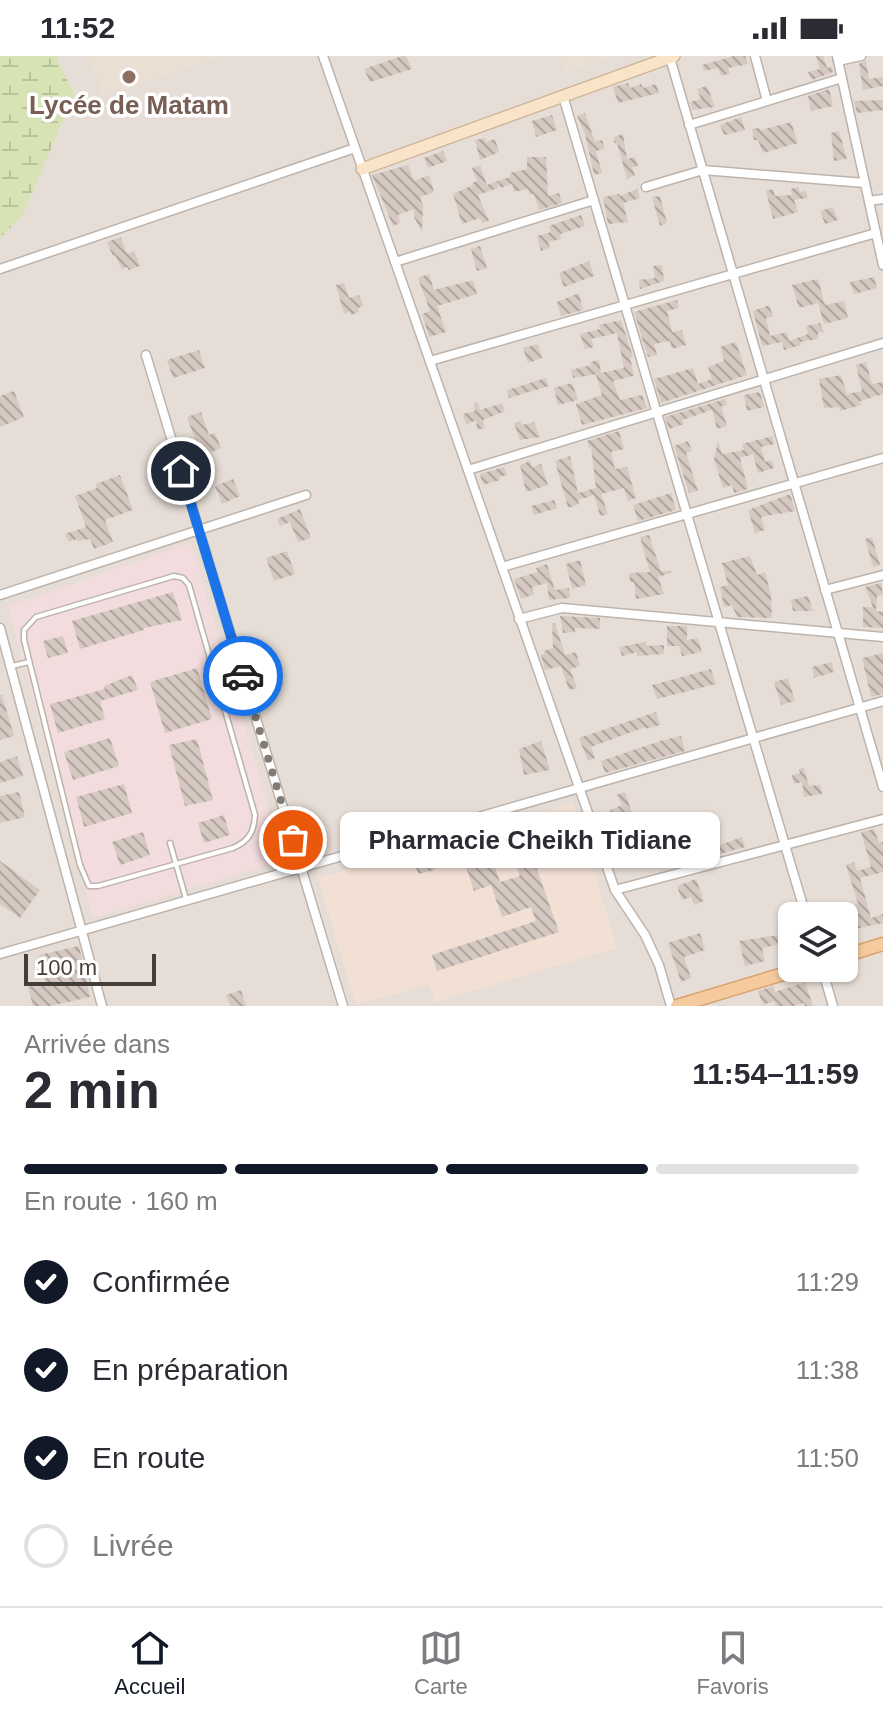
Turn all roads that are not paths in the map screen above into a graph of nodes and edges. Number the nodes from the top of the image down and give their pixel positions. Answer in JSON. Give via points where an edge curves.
{"nodes":[{"id":1,"x":323,"y":56,"type":"edge"},
{"id":2,"x":755,"y":56,"type":"edge"},
{"id":3,"x":861,"y":56,"type":"edge"},
{"id":4,"x":672,"y":57,"type":"edge"},
{"id":5,"x":838,"y":58,"type":"edge"},
{"id":6,"x":842,"y":78,"type":"junction"},
{"id":7,"x":563,"y":96,"type":"junction"},
{"id":8,"x":767,"y":101,"type":"junction"},
{"id":9,"x":689,"y":125,"type":"junction"},
{"id":10,"x":355,"y":148,"type":"junction"},
{"id":11,"x":362,"y":169,"type":"junction"},
{"id":12,"x":703,"y":170,"type":"junction"},
{"id":13,"x":865,"y":183,"type":"junction"},
{"id":14,"x":646,"y":187,"type":"dead end"},
{"id":15,"x":883,"y":199,"type":"edge"},
{"id":16,"x":594,"y":200,"type":"junction"},
{"id":17,"x":869,"y":201,"type":"junction"},
{"id":18,"x":876,"y":233,"type":"junction"},
{"id":19,"x":395,"y":262,"type":"junction"},
{"id":20,"x":883,"y":265,"type":"edge"},
{"id":21,"x":0,"y":269,"type":"edge"},
{"id":22,"x":733,"y":275,"type":"junction"},
{"id":23,"x":625,"y":306,"type":"junction"},
{"id":24,"x":883,"y":343,"type":"edge"},
{"id":25,"x":146,"y":355,"type":"dead end"},
{"id":26,"x":430,"y":361,"type":"junction"},
{"id":27,"x":764,"y":379,"type":"junction"},
{"id":28,"x":657,"y":412,"type":"junction"},
{"id":29,"x":883,"y":458,"type":"edge"},
{"id":30,"x":468,"y":470,"type":"junction"},
{"id":31,"x":794,"y":483,"type":"junction"},
{"id":32,"x":306,"y":495,"type":"dead end"},
{"id":33,"x":687,"y":514,"type":"junction"},
{"id":34,"x":199,"y":530,"type":"junction"},
{"id":35,"x":502,"y":567,"type":"junction"},
{"id":36,"x":883,"y":575,"type":"edge"},
{"id":37,"x":825,"y":590,"type":"junction"},
{"id":38,"x":0,"y":595,"type":"edge"},
{"id":39,"x":519,"y":619,"type":"junction"},
{"id":40,"x":719,"y":622,"type":"junction"},
{"id":41,"x":0,"y":628,"type":"edge"},
{"id":42,"x":838,"y":634,"type":"junction"},
{"id":43,"x":883,"y":637,"type":"edge"},
{"id":44,"x":29,"y":662,"type":"junction"},
{"id":45,"x":10,"y":666,"type":"junction"},
{"id":46,"x":883,"y":701,"type":"edge"},
{"id":47,"x":860,"y":707,"type":"junction"},
{"id":48,"x":753,"y":738,"type":"junction"},
{"id":49,"x":883,"y":787,"type":"edge"},
{"id":50,"x":579,"y":789,"type":"junction"},
{"id":51,"x":883,"y":819,"type":"edge"},
{"id":52,"x":170,"y":843,"type":"dead end"},
{"id":53,"x":786,"y":846,"type":"junction"},
{"id":54,"x":176,"y":865,"type":"junction"},
{"id":55,"x":302,"y":868,"type":"junction"},
{"id":56,"x":615,"y":890,"type":"junction"},
{"id":57,"x":186,"y":901,"type":"junction"},
{"id":58,"x":802,"y":902,"type":"edge"},
{"id":59,"x":81,"y":931,"type":"junction"},
{"id":60,"x":883,"y":944,"type":"edge"},
{"id":61,"x":858,"y":952,"type":"edge"},
{"id":62,"x":0,"y":954,"type":"edge"},
{"id":63,"x":778,"y":975,"type":"edge"},
{"id":64,"x":826,"y":982,"type":"edge"},
{"id":65,"x":102,"y":1006,"type":"edge"},
{"id":66,"x":343,"y":1006,"type":"edge"},
{"id":67,"x":674,"y":1006,"type":"edge"},
{"id":68,"x":833,"y":1006,"type":"edge"}],
"edges":[{"from":1,"to":10,"type":"street"},
{"from":2,"to":8,"type":"street"},
{"from":3,"to":5,"type":"street"},
{"from":4,"to":7,"type":"street"},
{"from":4,"to":9,"type":"street"},
{"from":5,"to":6,"type":"street"},
{"from":6,"to":8,"type":"street"},
{"from":6,"to":13,"type":"street"},
{"from":7,"to":11,"type":"street"},
{"from":7,"to":16,"type":"street"},
{"from":8,"to":9,"type":"street"},
{"from":9,"to":12,"type":"street"},
{"from":10,"to":11,"type":"street"},
{"from":10,"to":21,"type":"street"},
{"from":11,"to":19,"type":"street"},
{"from":12,"to":13,"type":"street"},
{"from":12,"to":14,"type":"street"},
{"from":12,"to":22,"type":"street"},
{"from":13,"to":17,"type":"street"},
{"from":15,"to":17,"type":"street"},
{"from":16,"to":19,"type":"street"},
{"from":16,"to":23,"type":"street"},
{"from":17,"to":18,"type":"street"},
{"from":18,"to":20,"type":"street"},
{"from":18,"to":22,"type":"street"},
{"from":19,"to":26,"type":"street"},
{"from":22,"to":23,"type":"street"},
{"from":22,"to":27,"type":"street"},
{"from":23,"to":26,"type":"street"},
{"from":23,"to":28,"type":"street"},
{"from":24,"to":27,"type":"street"},
{"from":25,"to":34,"type":"street"},
{"from":26,"to":30,"type":"street"},
{"from":27,"to":28,"type":"street"},
{"from":27,"to":31,"type":"street"},
{"from":28,"to":30,"type":"street"},
{"from":28,"to":33,"type":"street"},
{"from":29,"to":31,"type":"street"},
{"from":30,"to":35,"type":"street"},
{"from":31,"to":33,"type":"street"},
{"from":31,"to":37,"type":"street"},
{"from":32,"to":34,"type":"street"},
{"from":33,"to":35,"type":"street"},
{"from":33,"to":40,"type":"street"},
{"from":34,"to":38,"type":"street"},
{"from":34,"to":55,"type":"street"},
{"from":35,"to":39,"type":"street"},
{"from":36,"to":37,"type":"street"},
{"from":37,"to":42,"type":"street"},
{"from":39,"to":40,"type":"street","via":[[562,608]]},
{"from":39,"to":50,"type":"street"},
{"from":40,"to":42,"type":"street"},
{"from":40,"to":48,"type":"street"},
{"from":41,"to":45,"type":"street"},
{"from":42,"to":43,"type":"street"},
{"from":42,"to":47,"type":"street"},
{"from":44,"to":45,"type":"lane"},
{"from":44,"to":54,"type":"lane","via":[[89,886]]},
{"from":44,"to":54,"type":"lane","via":[[24,630],[36,617],[174,576],[189,585],[255,815],[254,828],[243,843]]},
{"from":45,"to":59,"type":"street"},
{"from":46,"to":47,"type":"street"},
{"from":47,"to":48,"type":"street"},
{"from":47,"to":49,"type":"street"},
{"from":48,"to":50,"type":"street"},
{"from":48,"to":53,"type":"street"},
{"from":50,"to":55,"type":"street"},
{"from":50,"to":56,"type":"street"},
{"from":51,"to":53,"type":"street"},
{"from":52,"to":54,"type":"lane"},
{"from":53,"to":56,"type":"street"},
{"from":53,"to":58,"type":"street"},
{"from":54,"to":57,"type":"lane"},
{"from":55,"to":57,"type":"street"},
{"from":55,"to":66,"type":"street"},
{"from":56,"to":67,"type":"street","via":[[645,935]]},
{"from":57,"to":59,"type":"street"},
{"from":59,"to":62,"type":"street"},
{"from":59,"to":65,"type":"street"},
{"from":60,"to":61,"type":"main road"},
{"from":63,"to":67,"type":"main road"},
{"from":64,"to":68,"type":"street"}]}
